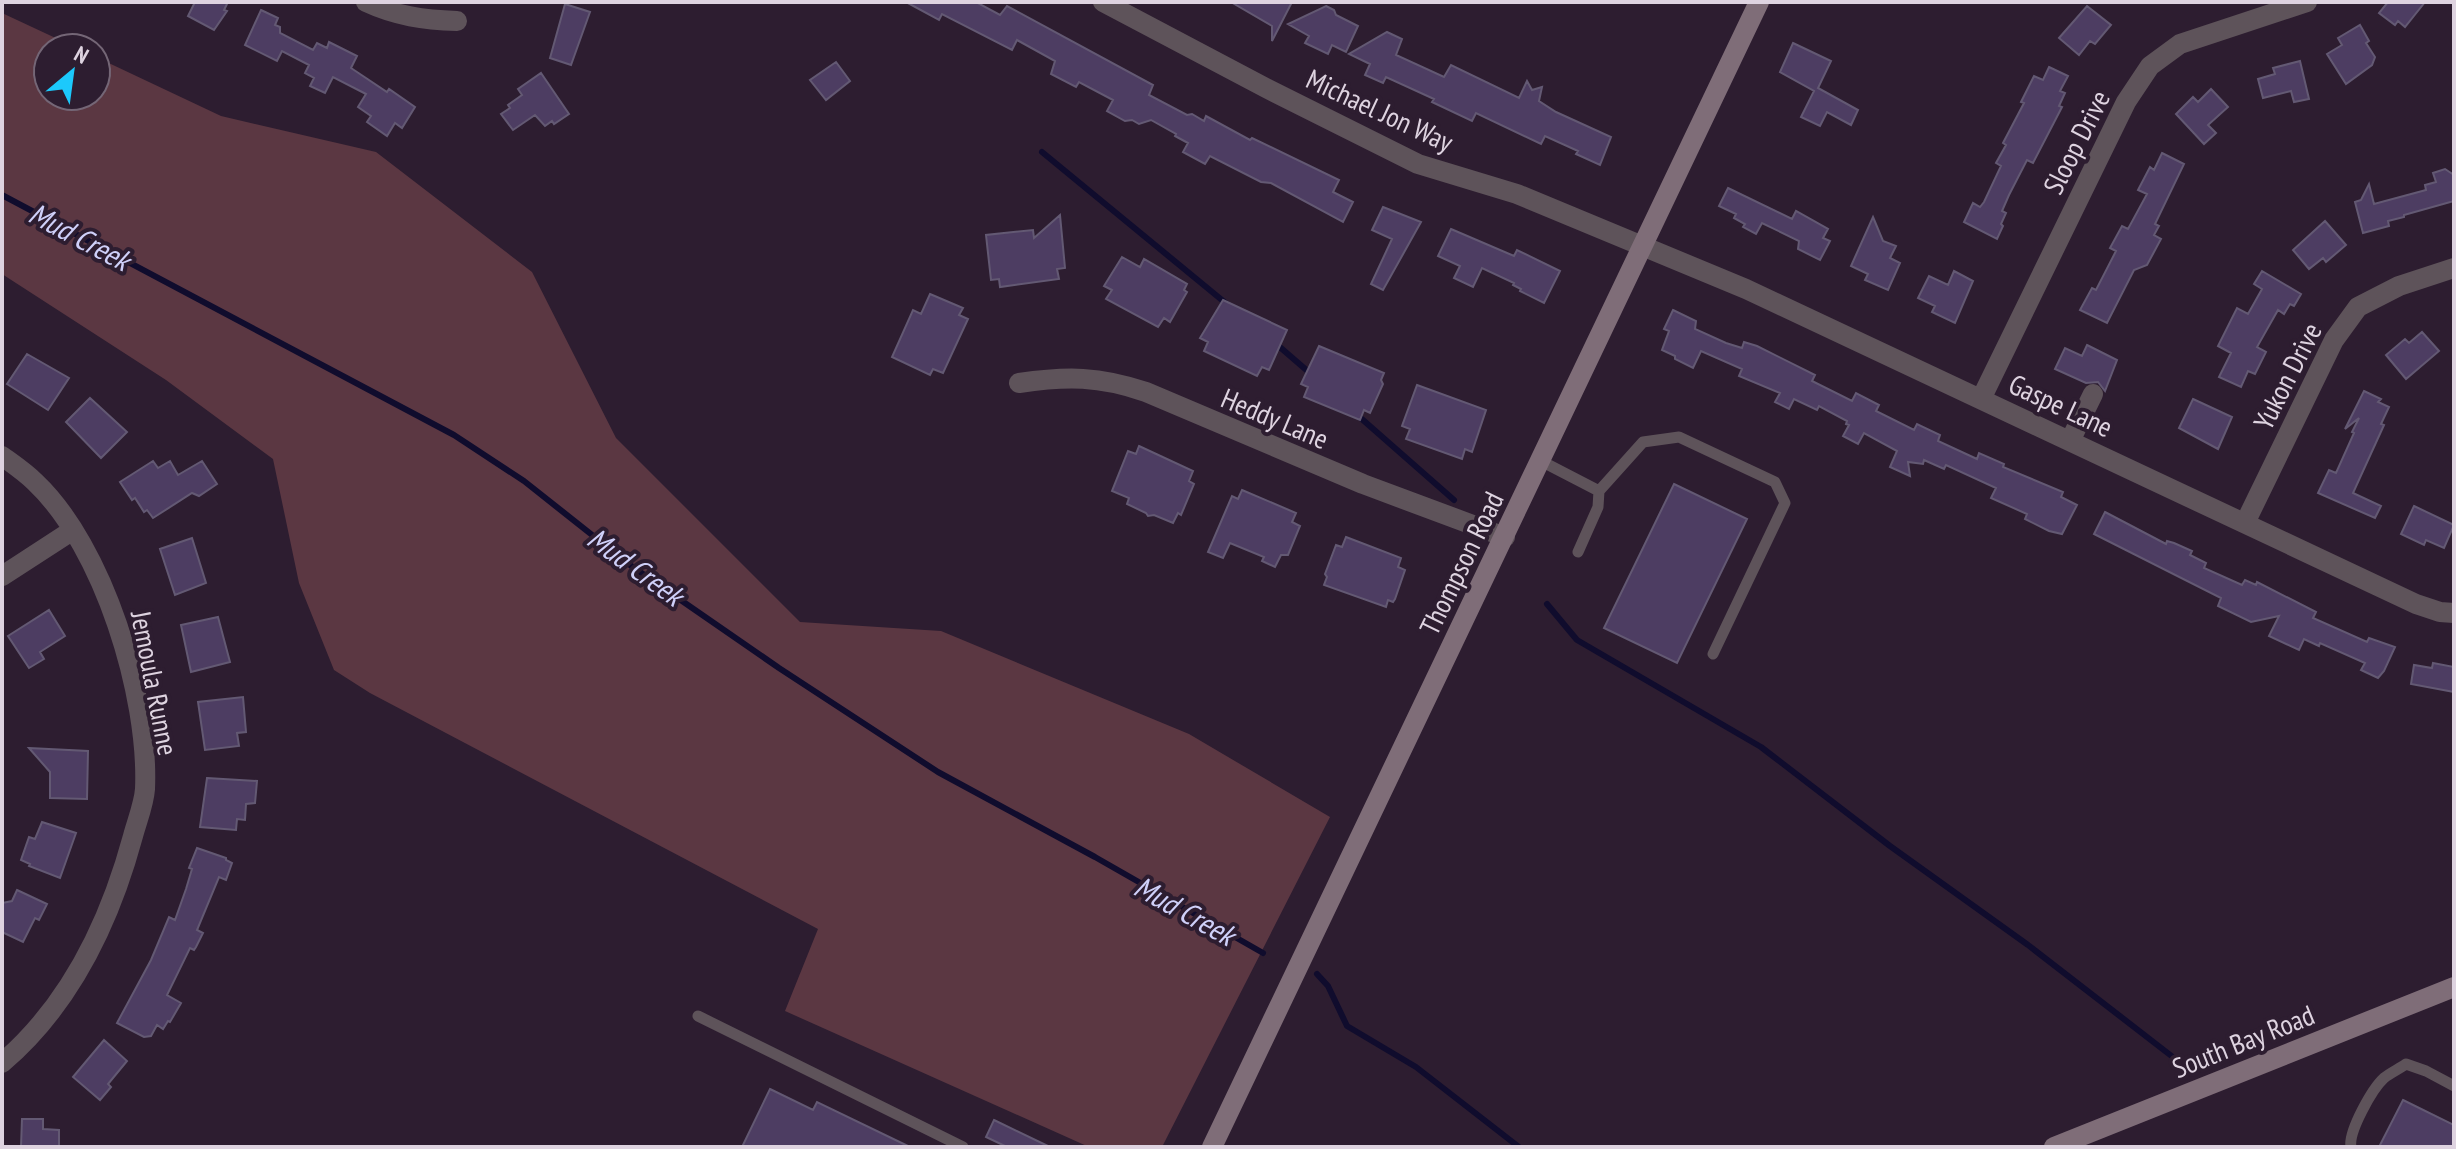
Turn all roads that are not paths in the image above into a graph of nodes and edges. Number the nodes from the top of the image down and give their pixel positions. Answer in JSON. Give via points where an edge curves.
{"nodes":[{"id":1,"x":366,"y":2,"type":"edge"},
{"id":2,"x":1103,"y":2,"type":"edge"},
{"id":3,"x":1759,"y":2,"type":"edge"},
{"id":4,"x":2307,"y":2,"type":"edge"},
{"id":5,"x":457,"y":21,"type":"dead end"},
{"id":6,"x":1643,"y":246,"type":"junction"},
{"id":7,"x":2454,"y":268,"type":"edge"},
{"id":8,"x":1019,"y":383,"type":"dead end"},
{"id":9,"x":2093,"y":394,"type":"dead end"},
{"id":10,"x":1981,"y":399,"type":"junction"},
{"id":11,"x":2070,"y":441,"type":"junction"},
{"id":12,"x":2,"y":456,"type":"edge"},
{"id":13,"x":1541,"y":461,"type":"junction"},
{"id":14,"x":1599,"y":491,"type":"junction"},
{"id":15,"x":2245,"y":523,"type":"junction"},
{"id":16,"x":73,"y":530,"type":"junction"},
{"id":17,"x":1505,"y":537,"type":"junction"},
{"id":18,"x":1578,"y":552,"type":"dead end"},
{"id":19,"x":2,"y":576,"type":"edge"},
{"id":20,"x":2454,"y":613,"type":"edge"},
{"id":21,"x":1713,"y":654,"type":"dead end"},
{"id":22,"x":2454,"y":987,"type":"edge"},
{"id":23,"x":698,"y":1016,"type":"dead end"},
{"id":24,"x":2,"y":1063,"type":"edge"},
{"id":25,"x":2454,"y":1086,"type":"edge"},
{"id":26,"x":963,"y":1147,"type":"edge"},
{"id":27,"x":1212,"y":1147,"type":"edge"},
{"id":28,"x":2054,"y":1147,"type":"edge"},
{"id":29,"x":2351,"y":1147,"type":"edge"}],
"edges":[{"from":1,"to":5,"type":"street","via":[[389,13]]},
{"from":2,"to":6,"type":"street","name":"Michael Jon Way","via":[[1418,164],[1517,194]]},
{"from":3,"to":6,"type":"street","name":"Thompson Road"},
{"from":4,"to":10,"type":"street","name":"Sloop Drive","via":[[2180,44],[2150,66],[2126,102]]},
{"from":6,"to":10,"type":"street","name":"Gaspe Lane"},
{"from":6,"to":13,"type":"street","name":"Thompson Road"},
{"from":7,"to":15,"type":"street","name":"Yukon Drive","via":[[2399,286],[2358,307],[2334,340]]},
{"from":8,"to":17,"type":"street","name":"Heddy Lane","via":[[1057,377],[1115,382]]},
{"from":9,"to":11,"type":"street"},
{"from":10,"to":11,"type":"street","name":"Gaspe Lane"},
{"from":11,"to":15,"type":"street","name":"Gaspe Lane"},
{"from":12,"to":16,"type":"street","name":"Jemoula Runne","via":[[37,483]]},
{"from":13,"to":14,"type":"lane"},
{"from":13,"to":17,"type":"street","name":"Thompson Road"},
{"from":14,"to":18,"type":"lane","via":[[1598,507]]},
{"from":14,"to":21,"type":"lane","via":[[1643,442],[1679,437],[1775,482],[1785,503]]},
{"from":15,"to":20,"type":"street","name":"Gaspe Lane","via":[[2416,604]]},
{"from":16,"to":19,"type":"street"},
{"from":16,"to":24,"type":"street","name":"Jemoula Runne","via":[[106,590],[130,671],[143,737],[145,792],[120,884],[79,973],[21,1047]]},
{"from":17,"to":27,"type":"street","name":"Thompson Road"},
{"from":22,"to":28,"type":"street","name":"South Bay Road"},
{"from":23,"to":26,"type":"lane"},
{"from":25,"to":29,"type":"lane","via":[[2406,1064],[2383,1079],[2371,1097]]}]}
